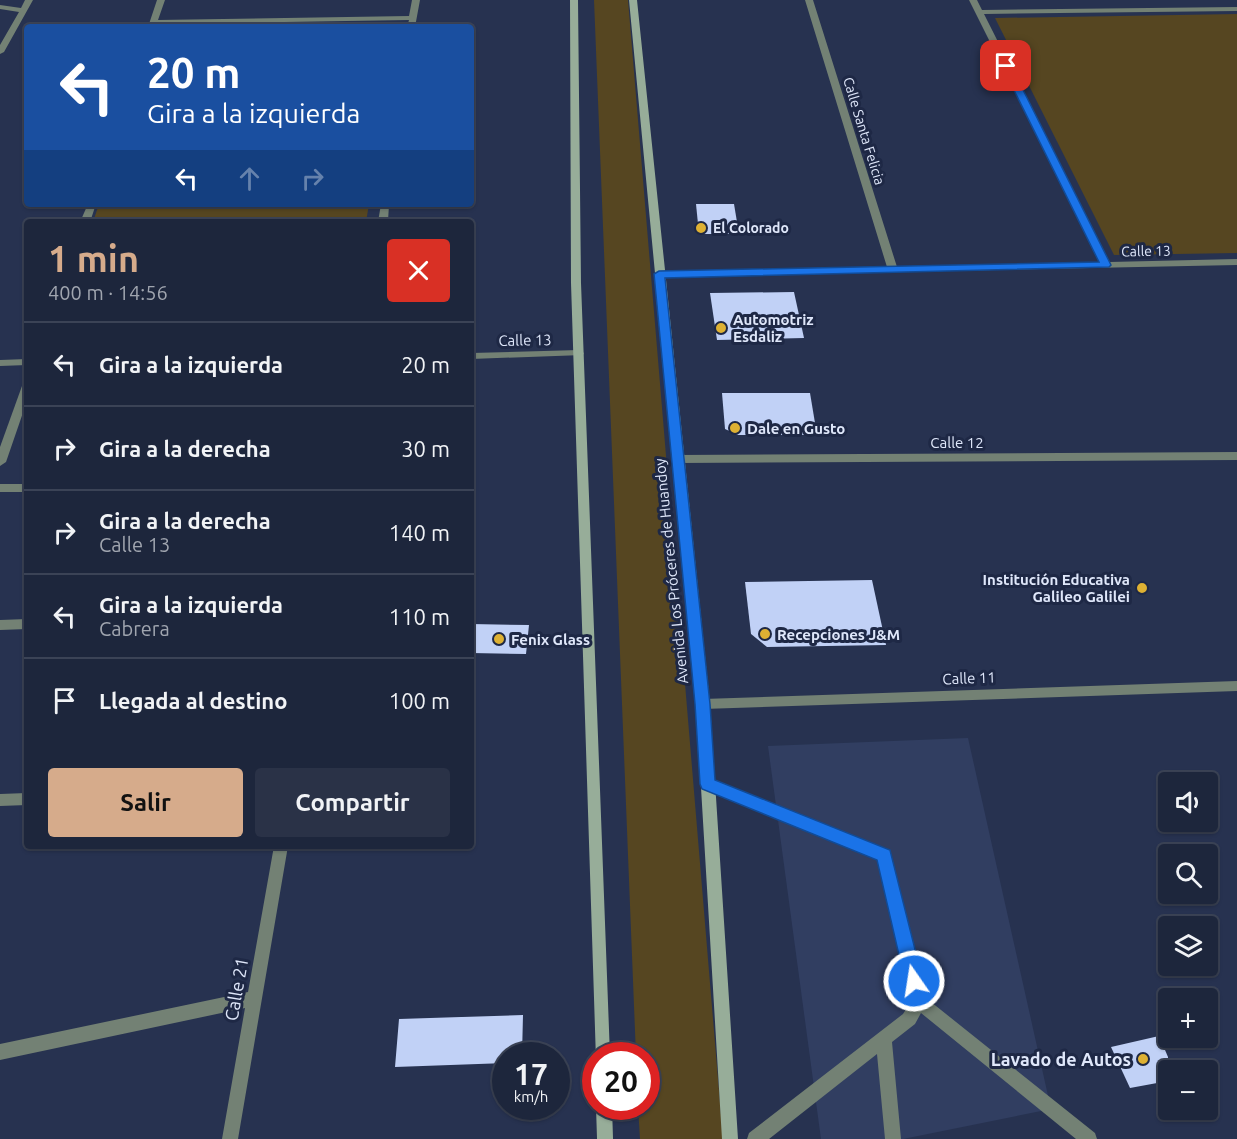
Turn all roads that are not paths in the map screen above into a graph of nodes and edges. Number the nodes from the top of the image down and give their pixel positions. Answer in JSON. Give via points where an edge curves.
{"nodes":[{"id":1,"x":29,"y":0,"type":"edge"},
{"id":2,"x":160,"y":0,"type":"edge"},
{"id":3,"x":416,"y":0,"type":"edge"},
{"id":4,"x":574,"y":0,"type":"edge"},
{"id":5,"x":633,"y":0,"type":"edge"},
{"id":6,"x":809,"y":0,"type":"edge"},
{"id":7,"x":973,"y":0,"type":"edge"},
{"id":8,"x":0,"y":8,"type":"edge"},
{"id":9,"x":1237,"y":9,"type":"edge"},
{"id":10,"x":23,"y":10,"type":"junction"},
{"id":11,"x":979,"y":12,"type":"junction"},
{"id":12,"x":413,"y":18,"type":"junction"},
{"id":13,"x":153,"y":24,"type":"edge"},
{"id":14,"x":412,"y":24,"type":"edge"},
{"id":15,"x":3,"y":39,"type":"edge"},
{"id":16,"x":0,"y":52,"type":"edge"},
{"id":17,"x":1237,"y":262,"type":"edge"},
{"id":18,"x":1106,"y":265,"type":"junction"},
{"id":19,"x":893,"y":270,"type":"junction"},
{"id":20,"x":659,"y":274,"type":"junction"},
{"id":21,"x":579,"y":353,"type":"junction"},
{"id":22,"x":474,"y":356,"type":"edge"},
{"id":23,"x":24,"y":362,"type":"edge"},
{"id":24,"x":0,"y":363,"type":"edge"},
{"id":25,"x":24,"y":394,"type":"edge"},
{"id":26,"x":1237,"y":456,"type":"edge"},
{"id":27,"x":678,"y":459,"type":"junction"},
{"id":28,"x":0,"y":462,"type":"edge"},
{"id":29,"x":0,"y":488,"type":"edge"},
{"id":30,"x":24,"y":488,"type":"edge"},
{"id":31,"x":24,"y":624,"type":"edge"},
{"id":32,"x":0,"y":625,"type":"edge"},
{"id":33,"x":1237,"y":686,"type":"edge"},
{"id":34,"x":703,"y":704,"type":"junction"},
{"id":35,"x":708,"y":784,"type":"junction"},
{"id":36,"x":24,"y":799,"type":"edge"},
{"id":37,"x":0,"y":800,"type":"edge"},
{"id":38,"x":280,"y":849,"type":"edge"},
{"id":39,"x":255,"y":998,"type":"junction"},
{"id":40,"x":919,"y":1002,"type":"junction"},
{"id":41,"x":884,"y":1039,"type":"junction"},
{"id":42,"x":602,"y":1042,"type":"edge"},
{"id":43,"x":0,"y":1052,"type":"edge"},
{"id":44,"x":604,"y":1120,"type":"edge"},
{"id":45,"x":230,"y":1139,"type":"edge"},
{"id":46,"x":605,"y":1139,"type":"edge"},
{"id":47,"x":730,"y":1139,"type":"edge"},
{"id":48,"x":755,"y":1139,"type":"edge"},
{"id":49,"x":893,"y":1139,"type":"edge"},
{"id":50,"x":1089,"y":1139,"type":"edge"}],
"edges":[{"from":1,"to":10,"type":"street"},
{"from":2,"to":13,"type":"street"},
{"from":3,"to":12,"type":"street"},
{"from":4,"to":21,"type":"main road"},
{"from":5,"to":20,"type":"main road","name":"Avenida Los Próceres de Huandoy"},
{"from":6,"to":19,"type":"street","name":"Calle Santa Felicia"},
{"from":7,"to":11,"type":"street"},
{"from":8,"to":10,"type":"street"},
{"from":9,"to":11,"type":"street"},
{"from":10,"to":15,"type":"street"},
{"from":11,"to":18,"type":"street"},
{"from":12,"to":13,"type":"street"},
{"from":12,"to":14,"type":"street"},
{"from":15,"to":16,"type":"street"},
{"from":17,"to":18,"type":"street","name":"Calle 13"},
{"from":18,"to":19,"type":"street","name":"Calle 13"},
{"from":19,"to":20,"type":"street","name":"Calle 13"},
{"from":20,"to":27,"type":"main road","name":"Avenida Los Próceres de Huandoy"},
{"from":21,"to":22,"type":"street","name":"Calle 13"},
{"from":21,"to":42,"type":"main road"},
{"from":23,"to":24,"type":"street"},
{"from":25,"to":28,"type":"street"},
{"from":26,"to":27,"type":"street","name":"Calle 12"},
{"from":27,"to":34,"type":"main road","name":"Avenida Los Próceres de Huandoy"},
{"from":29,"to":30,"type":"street"},
{"from":31,"to":32,"type":"street"},
{"from":33,"to":34,"type":"street","name":"Calle 11"},
{"from":34,"to":35,"type":"main road","name":"Avenida Los Próceres de Huandoy"},
{"from":35,"to":40,"type":"street","via":[[884,855]]},
{"from":35,"to":47,"type":"main road","name":"Avenida Los Próceres de Huandoy"},
{"from":36,"to":37,"type":"street"},
{"from":38,"to":39,"type":"street","name":"Calle 21"},
{"from":39,"to":43,"type":"street"},
{"from":39,"to":45,"type":"street","name":"Calle 21"},
{"from":40,"to":41,"type":"street","via":[[909,1019]]},
{"from":40,"to":50,"type":"street"},
{"from":41,"to":48,"type":"street"},
{"from":41,"to":49,"type":"street"},
{"from":44,"to":46,"type":"main road"}]}
